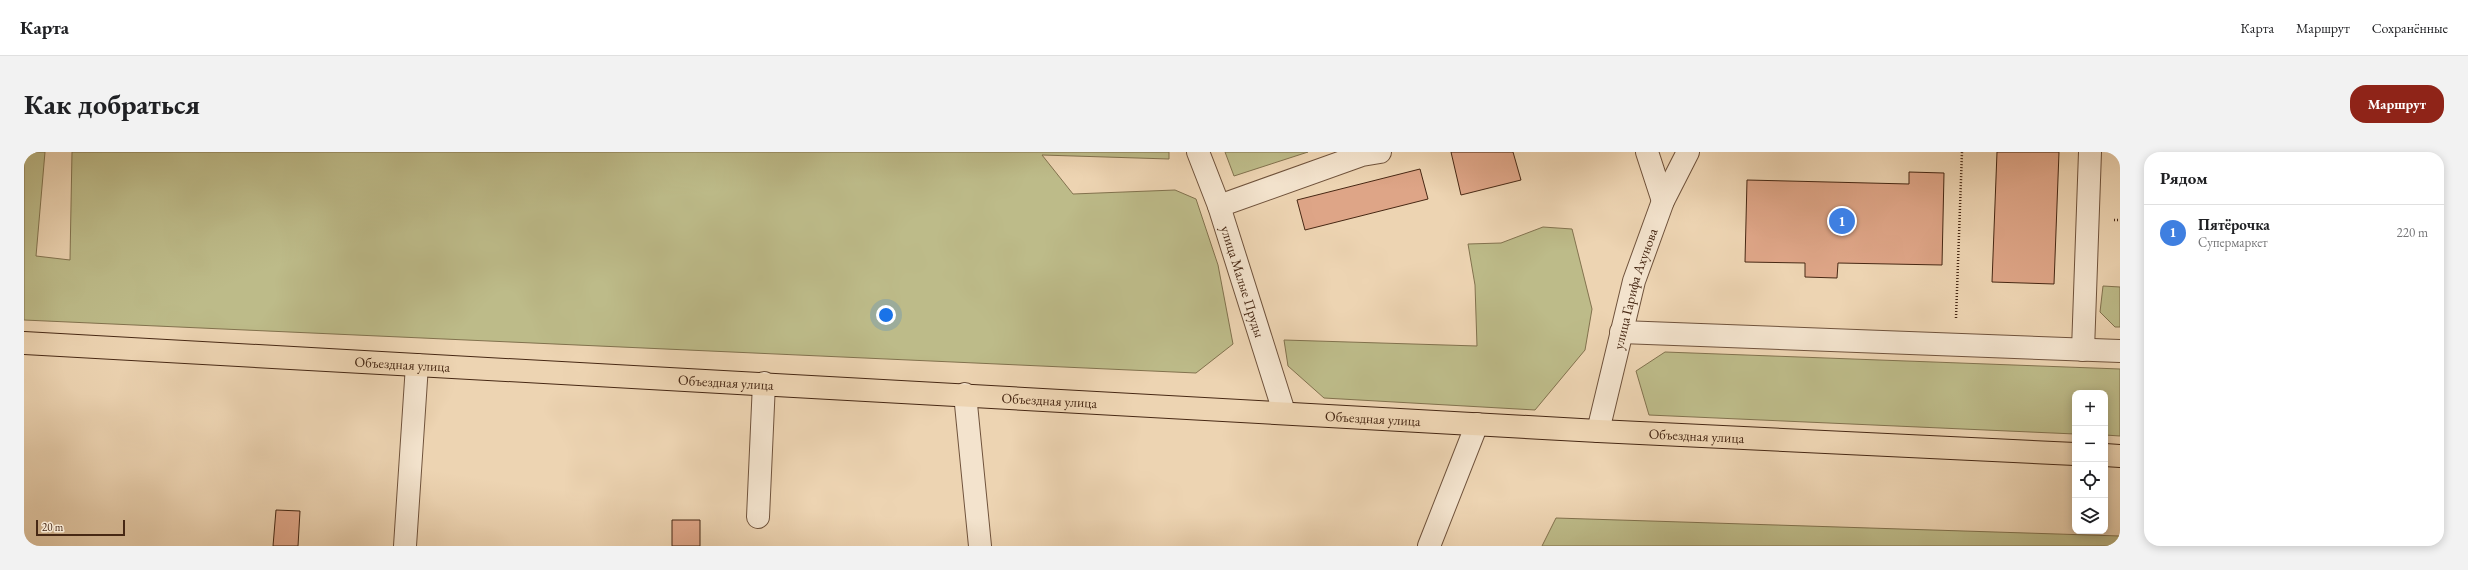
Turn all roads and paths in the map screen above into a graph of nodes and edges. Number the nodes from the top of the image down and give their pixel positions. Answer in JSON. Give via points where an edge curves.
{"nodes":[{"id":1,"x":1198,"y":152,"type":"edge"},
{"id":2,"x":1380,"y":152,"type":"edge"},
{"id":3,"x":1647,"y":152,"type":"edge"},
{"id":4,"x":1688,"y":152,"type":"edge"},
{"id":5,"x":1962,"y":152,"type":"edge"},
{"id":6,"x":2090,"y":152,"type":"edge"},
{"id":7,"x":1663,"y":201,"type":"junction"},
{"id":8,"x":1219,"y":206,"type":"junction"},
{"id":9,"x":1621,"y":332,"type":"junction"},
{"id":10,"x":24,"y":343,"type":"edge"},
{"id":11,"x":1955,"y":345,"type":"junction"},
{"id":12,"x":2083,"y":350,"type":"junction"},
{"id":13,"x":2120,"y":351,"type":"edge"},
{"id":14,"x":417,"y":364,"type":"junction"},
{"id":15,"x":764,"y":383,"type":"junction"},
{"id":16,"x":964,"y":394,"type":"junction"},
{"id":17,"x":1284,"y":412,"type":"junction"},
{"id":18,"x":1477,"y":424,"type":"junction"},
{"id":19,"x":1598,"y":431,"type":"junction"},
{"id":20,"x":2072,"y":454,"type":"edge"},
{"id":21,"x":2108,"y":455,"type":"edge"},
{"id":22,"x":2120,"y":456,"type":"edge"},
{"id":23,"x":758,"y":517,"type":"dead end"},
{"id":24,"x":405,"y":546,"type":"edge"},
{"id":25,"x":980,"y":546,"type":"edge"},
{"id":26,"x":1429,"y":546,"type":"edge"}],
"edges":[{"from":1,"to":8,"type":"street","name":"улица Малые Пруды"},
{"from":2,"to":8,"type":"street","via":[[1362,155]]},
{"from":3,"to":7,"type":"street"},
{"from":4,"to":7,"type":"street","name":"улица Гарифа Ахунова"},
{"from":5,"to":11,"type":"path"},
{"from":6,"to":12,"type":"street"},
{"from":7,"to":9,"type":"street","name":"улица Гарифа Ахунова","via":[[1634,281]]},
{"from":8,"to":17,"type":"street","name":"улица Малые Пруды"},
{"from":9,"to":11,"type":"street"},
{"from":9,"to":19,"type":"street","name":"улица Гарифа Ахунова"},
{"from":10,"to":14,"type":"main road","name":"Объездная улица"},
{"from":11,"to":12,"type":"street"},
{"from":12,"to":13,"type":"street"},
{"from":14,"to":15,"type":"main road","name":"Объездная улица"},
{"from":14,"to":24,"type":"street"},
{"from":15,"to":16,"type":"main road","name":"Объездная улица"},
{"from":15,"to":23,"type":"street"},
{"from":16,"to":17,"type":"main road","name":"Объездная улица"},
{"from":16,"to":25,"type":"street"},
{"from":17,"to":18,"type":"main road","name":"Объездная улица"},
{"from":18,"to":19,"type":"main road","name":"Объездная улица"},
{"from":18,"to":26,"type":"street"},
{"from":19,"to":20,"type":"main road","name":"Объездная улица"},
{"from":21,"to":22,"type":"main road"}]}
